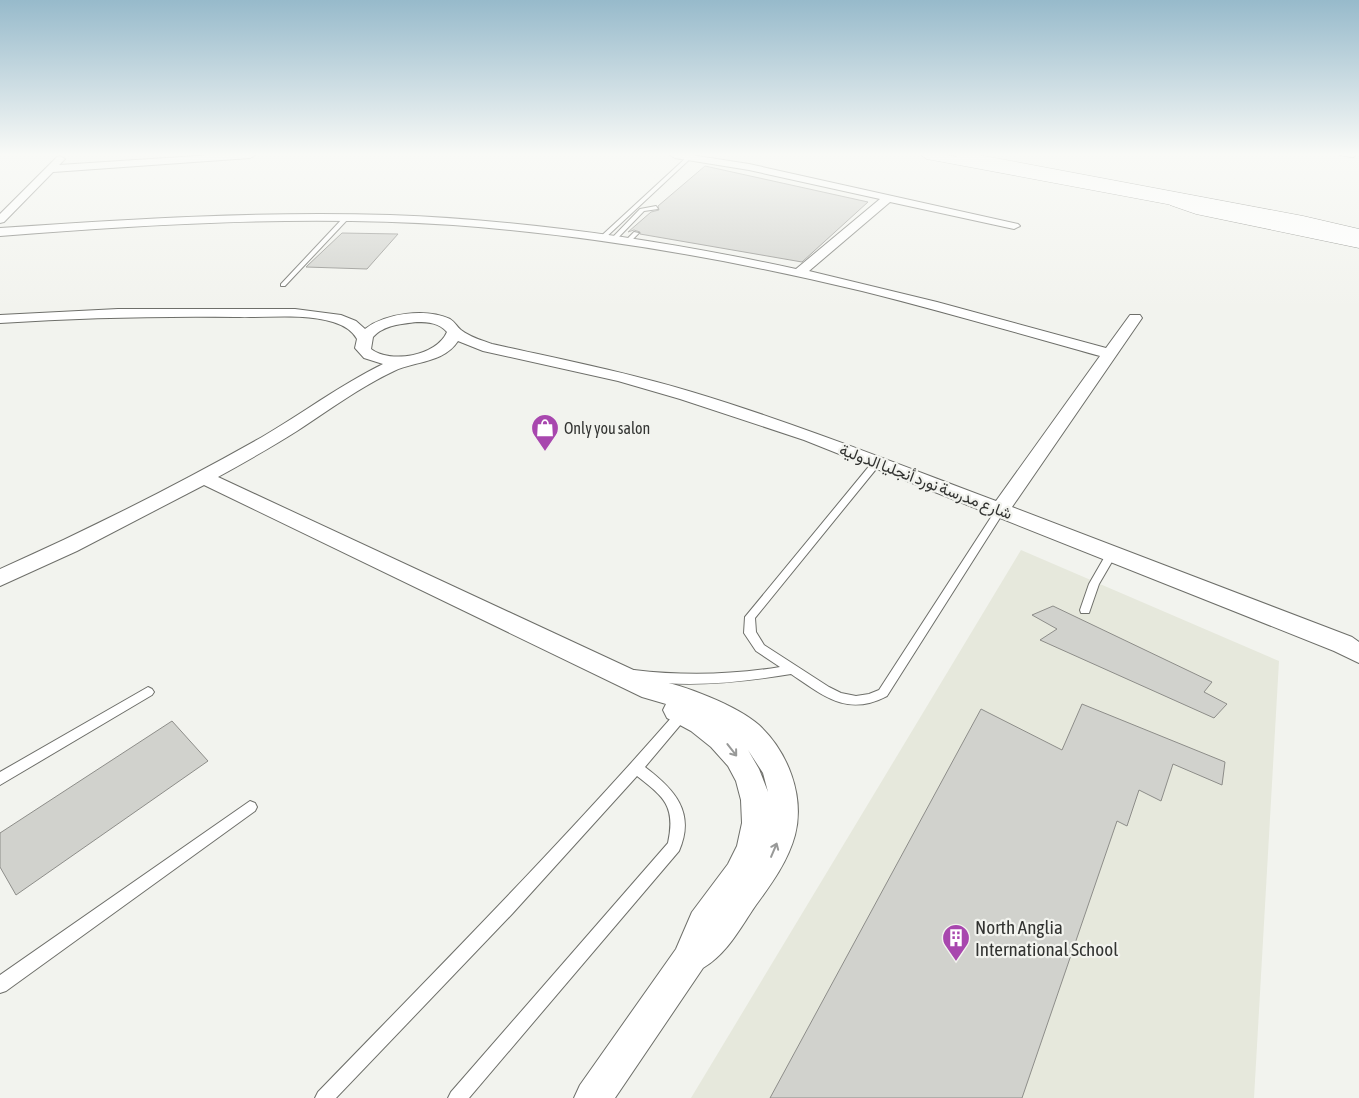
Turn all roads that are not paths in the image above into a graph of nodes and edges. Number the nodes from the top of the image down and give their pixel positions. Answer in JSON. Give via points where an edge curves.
{"nodes":[{"id":1,"x":13,"y":206,"type":"edge"},
{"id":2,"x":641,"y":206,"type":"edge"},
{"id":3,"x":878,"y":206,"type":"edge"},
{"id":4,"x":925,"y":206,"type":"edge"},
{"id":5,"x":1187,"y":206,"type":"edge"},
{"id":6,"x":1199,"y":206,"type":"edge"},
{"id":7,"x":1230,"y":206,"type":"edge"},
{"id":8,"x":1272,"y":206,"type":"edge"},
{"id":9,"x":656,"y":208,"type":"dead end"},
{"id":10,"x":345,"y":219,"type":"junction"},
{"id":11,"x":0,"y":220,"type":"edge"},
{"id":12,"x":1359,"y":223,"type":"edge"},
{"id":13,"x":1014,"y":226,"type":"dead end"},
{"id":14,"x":623,"y":229,"type":"junction"},
{"id":15,"x":0,"y":232,"type":"edge"},
{"id":16,"x":1359,"y":234,"type":"edge"},
{"id":17,"x":607,"y":240,"type":"junction"},
{"id":18,"x":626,"y":243,"type":"junction"},
{"id":19,"x":1359,"y":243,"type":"edge"},
{"id":20,"x":799,"y":273,"type":"junction"},
{"id":21,"x":283,"y":284,"type":"dead end"},
{"id":22,"x":308,"y":314,"type":"junction"},
{"id":23,"x":1134,"y":318,"type":"dead end"},
{"id":24,"x":0,"y":319,"type":"edge"},
{"id":25,"x":408,"y":319,"type":"junction"},
{"id":26,"x":454,"y":332,"type":"junction"},
{"id":27,"x":366,"y":347,"type":"junction"},
{"id":28,"x":499,"y":351,"type":"junction"},
{"id":29,"x":437,"y":352,"type":"junction"},
{"id":30,"x":1110,"y":354,"type":"junction"},
{"id":31,"x":405,"y":360,"type":"junction"},
{"id":32,"x":347,"y":392,"type":"junction"},
{"id":33,"x":878,"y":461,"type":"junction"},
{"id":34,"x":203,"y":476,"type":"junction"},
{"id":35,"x":1000,"y":510,"type":"junction"},
{"id":36,"x":1112,"y":553,"type":"junction"},
{"id":37,"x":0,"y":578,"type":"edge"},
{"id":38,"x":1085,"y":610,"type":"dead end"},
{"id":39,"x":1354,"y":648,"type":"edge"},
{"id":40,"x":792,"y":669,"type":"junction"},
{"id":41,"x":611,"y":671,"type":"junction"},
{"id":42,"x":651,"y":690,"type":"junction"},
{"id":43,"x":148,"y":692,"type":"dead end"},
{"id":44,"x":683,"y":713,"type":"junction"},
{"id":45,"x":637,"y":768,"type":"junction"},
{"id":46,"x":0,"y":779,"type":"edge"},
{"id":47,"x":250,"y":807,"type":"dead end"},
{"id":48,"x":691,"y":956,"type":"junction"},
{"id":49,"x":0,"y":985,"type":"edge"},
{"id":50,"x":324,"y":1098,"type":"edge"},
{"id":51,"x":457,"y":1098,"type":"edge"},
{"id":52,"x":593,"y":1098,"type":"edge"}],
"edges":[{"from":1,"to":11,"type":"street"},
{"from":2,"to":17,"type":"lane"},
{"from":3,"to":20,"type":"street"},
{"from":4,"to":13,"type":"street"},
{"from":5,"to":19,"type":"main road"},
{"from":6,"to":16,"type":"main road"},
{"from":7,"to":16,"type":"main road"},
{"from":8,"to":12,"type":"main road"},
{"from":9,"to":14,"type":"lane","via":[[642,210]]},
{"from":10,"to":15,"type":"street","via":[[174,221]]},
{"from":10,"to":17,"type":"street","via":[[499,226]]},
{"from":10,"to":21,"type":"lane"},
{"from":14,"to":17,"type":"lane"},
{"from":14,"to":18,"type":"lane","via":[[634,231]]},
{"from":17,"to":18,"type":"street"},
{"from":18,"to":20,"type":"street"},
{"from":20,"to":30,"type":"street","via":[[902,297]]},
{"from":22,"to":24,"type":"street","via":[[181,312]]},
{"from":22,"to":25,"type":"street"},
{"from":22,"to":27,"type":"street","via":[[332,317],[350,324],[361,333]]},
{"from":23,"to":30,"type":"street"},
{"from":25,"to":26,"type":"street","name":"شارع مدرسة نورد أنجليا الدولية","via":[[435,319],[448,324]]},
{"from":25,"to":27,"type":"street","via":[[370,332]]},
{"from":26,"to":28,"type":"street","name":"شارع مدرسة نورد أنجليا الدولية","via":[[478,345]]},
{"from":26,"to":29,"type":"street","via":[[451,342]]},
{"from":27,"to":31,"type":"street","via":[[384,360]]},
{"from":27,"to":32,"type":"street","via":[[365,368]]},
{"from":28,"to":29,"type":"street","name":"شارع مدرسة نورد أنجليا الدولية"},
{"from":28,"to":33,"type":"street","name":"شارع مدرسة نورد أنجليا الدولية","via":[[583,367],[659,387]]},
{"from":29,"to":31,"type":"street","name":"شارع مدرسة نورد أنجليا الدولية"},
{"from":30,"to":35,"type":"street"},
{"from":31,"to":32,"type":"street","via":[[374,374]]},
{"from":32,"to":34,"type":"street","via":[[270,440]]},
{"from":33,"to":35,"type":"street","name":"شارع مدرسة نورد أنجليا الدولية"},
{"from":33,"to":40,"type":"lane","via":[[750,618],[750,633],[754,641]]},
{"from":34,"to":37,"type":"street","via":[[98,532]]},
{"from":34,"to":41,"type":"street"},
{"from":35,"to":36,"type":"street","name":"شارع مدرسة نورد أنجليا الدولية"},
{"from":35,"to":40,"type":"lane","via":[[883,693],[856,701],[839,697]]},
{"from":36,"to":38,"type":"lane","via":[[1094,584]]},
{"from":36,"to":39,"type":"street","name":"شارع مدرسة نورد أنجليا الدولية"},
{"from":40,"to":41,"type":"lane","via":[[762,675],[700,679]]},
{"from":41,"to":42,"type":"street"},
{"from":42,"to":44,"type":"street"},
{"from":48,"to":42,"type":"street","one_way":true,"via":[[712,942],[772,856],[784,812],[782,791],[766,752],[737,723],[677,696]]},
{"from":43,"to":46,"type":"lane"},
{"from":44,"to":45,"type":"lane"},
{"from":44,"to":48,"type":"street","one_way":true,"via":[[710,728],[735,754],[750,782],[756,817],[748,857],[699,931]]},
{"from":45,"to":50,"type":"lane"},
{"from":45,"to":51,"type":"lane","via":[[670,795],[678,811],[679,828],[674,846]]},
{"from":47,"to":49,"type":"lane"},
{"from":48,"to":52,"type":"street"}]}
